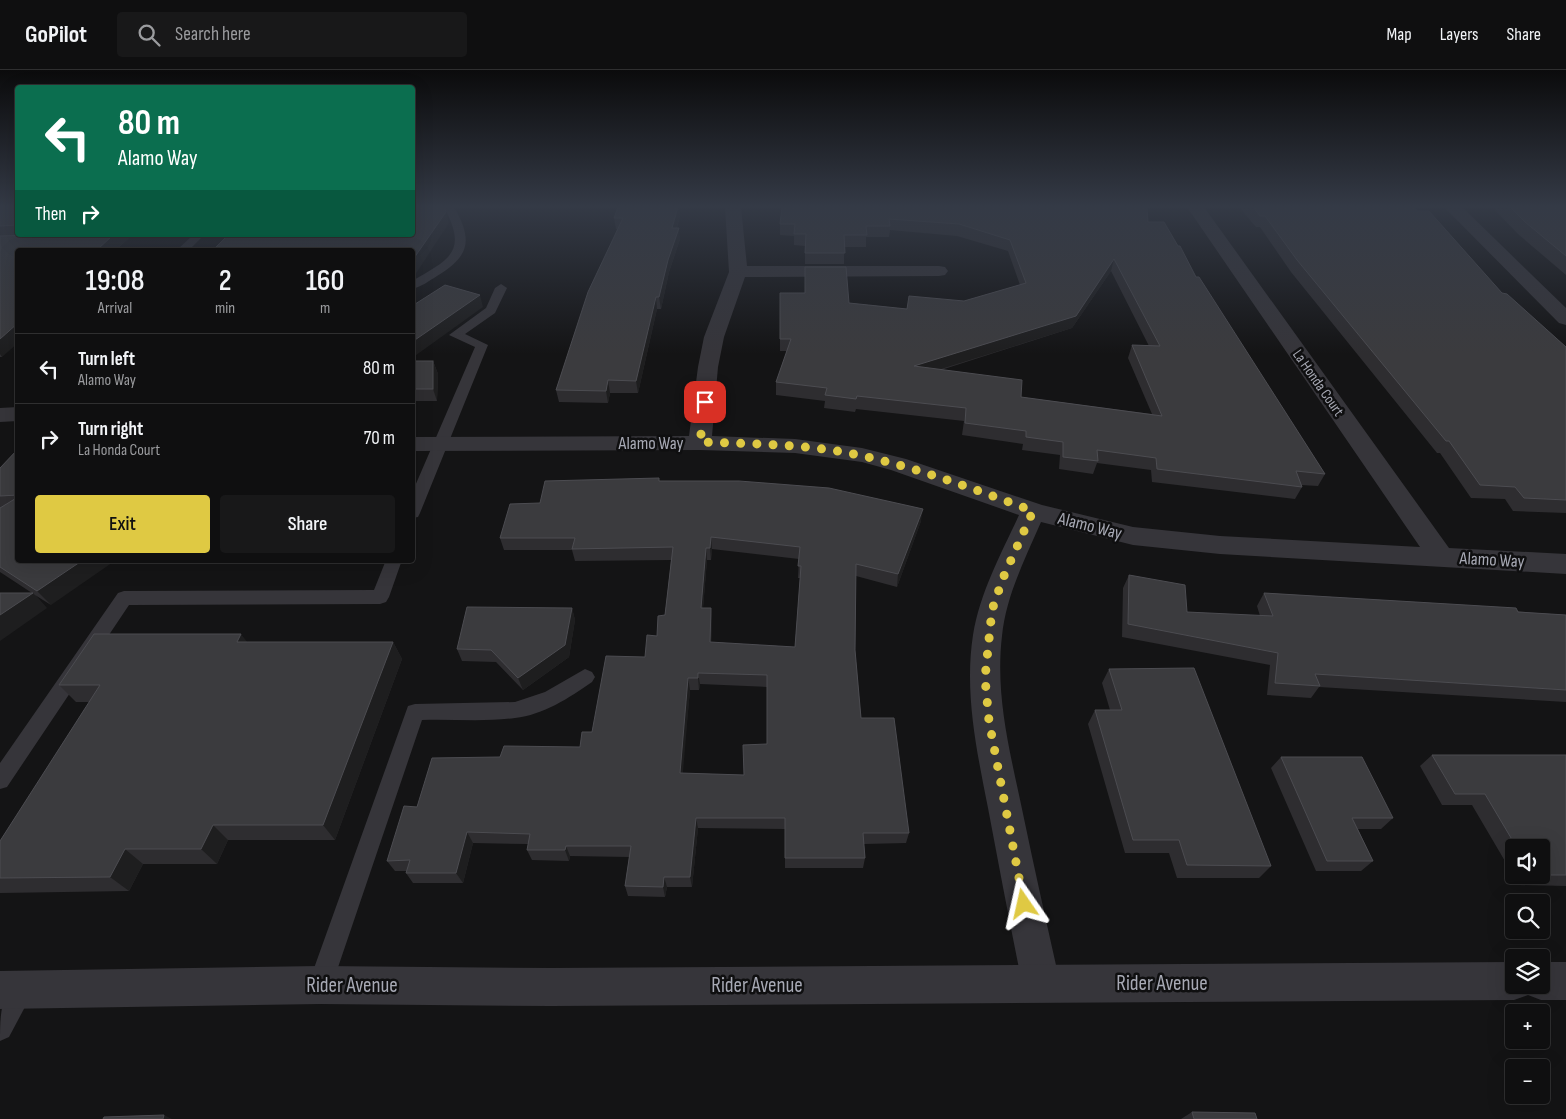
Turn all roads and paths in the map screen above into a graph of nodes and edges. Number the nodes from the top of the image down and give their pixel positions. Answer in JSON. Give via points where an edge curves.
{"nodes":[{"id":1,"x":455,"y":256,"type":"edge"},
{"id":2,"x":737,"y":256,"type":"edge"},
{"id":3,"x":1229,"y":256,"type":"edge"},
{"id":4,"x":1502,"y":256,"type":"edge"},
{"id":5,"x":939,"y":271,"type":"dead end"},
{"id":6,"x":738,"y":272,"type":"junction"},
{"id":7,"x":415,"y":284,"type":"edge"},
{"id":8,"x":501,"y":288,"type":"dead end"},
{"id":9,"x":1566,"y":319,"type":"edge"},
{"id":10,"x":15,"y":414,"type":"edge"},
{"id":11,"x":0,"y":415,"type":"edge"},
{"id":12,"x":700,"y":442,"type":"junction"},
{"id":13,"x":415,"y":444,"type":"edge"},
{"id":14,"x":442,"y":444,"type":"junction"},
{"id":15,"x":415,"y":506,"type":"edge"},
{"id":16,"x":1033,"y":511,"type":"junction"},
{"id":17,"x":1442,"y":558,"type":"junction"},
{"id":18,"x":393,"y":563,"type":"edge"},
{"id":19,"x":1566,"y":564,"type":"edge"},
{"id":20,"x":585,"y":677,"type":"dead end"},
{"id":21,"x":0,"y":780,"type":"edge"},
{"id":22,"x":1505,"y":981,"type":"edge"},
{"id":23,"x":1550,"y":981,"type":"edge"},
{"id":24,"x":1566,"y":981,"type":"edge"},
{"id":25,"x":1041,"y":983,"type":"junction"},
{"id":26,"x":320,"y":985,"type":"junction"},
{"id":27,"x":11,"y":990,"type":"edge"},
{"id":28,"x":0,"y":1028,"type":"edge"}],
"edges":[{"from":1,"to":7,"type":"lane"},
{"from":2,"to":6,"type":"street"},
{"from":3,"to":17,"type":"street","name":"La Honda Court"},
{"from":4,"to":9,"type":"street"},
{"from":5,"to":6,"type":"street"},
{"from":6,"to":12,"type":"street","via":[[714,337]]},
{"from":8,"to":14,"type":"lane","via":[[491,310],[455,335],[482,345]]},
{"from":10,"to":11,"type":"street"},
{"from":12,"to":14,"type":"street","name":"Alamo Way"},
{"from":12,"to":16,"type":"street","name":"Alamo Way","via":[[795,446],[862,455],[932,474]]},
{"from":13,"to":14,"type":"street","name":"Alamo Way"},
{"from":14,"to":15,"type":"lane"},
{"from":16,"to":17,"type":"street","name":"Alamo Way","via":[[1106,531],[1169,541]]},
{"from":16,"to":25,"type":"street","via":[[992,610],[985,678],[1000,785]]},
{"from":17,"to":19,"type":"street","name":"Alamo Way"},
{"from":18,"to":21,"type":"lane","via":[[380,597],[124,598]]},
{"from":20,"to":26,"type":"lane","via":[[553,698],[529,708],[415,712]]},
{"from":22,"to":25,"type":"street","name":"Rider Avenue"},
{"from":23,"to":24,"type":"street"},
{"from":25,"to":26,"type":"street","name":"Rider Avenue","via":[[561,987]]},
{"from":26,"to":27,"type":"street","name":"Rider Avenue"},
{"from":27,"to":28,"type":"lane"}]}
